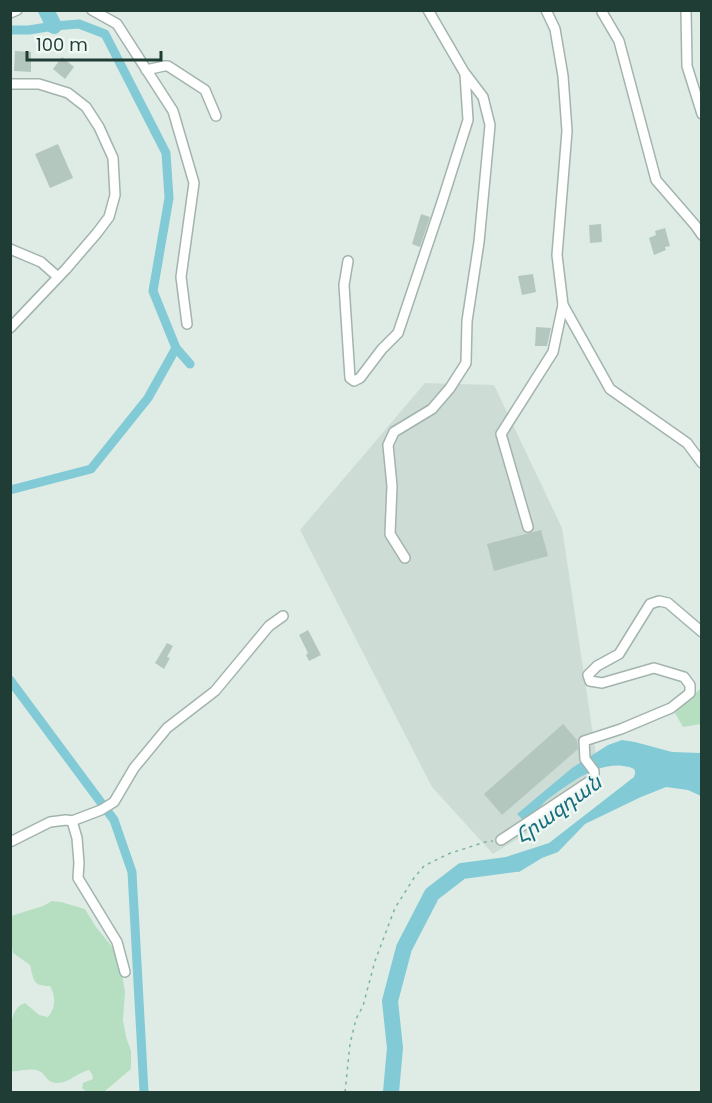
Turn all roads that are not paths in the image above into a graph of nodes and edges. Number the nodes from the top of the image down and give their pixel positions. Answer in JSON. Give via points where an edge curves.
{"nodes":[{"id":1,"x":18,"y":10,"type":"edge"},
{"id":2,"x":93,"y":10,"type":"edge"},
{"id":3,"x":428,"y":10,"type":"edge"},
{"id":4,"x":546,"y":10,"type":"edge"},
{"id":5,"x":686,"y":10,"type":"edge"},
{"id":6,"x":602,"y":11,"type":"edge"},
{"id":7,"x":10,"y":13,"type":"edge"},
{"id":8,"x":146,"y":70,"type":"junction"},
{"id":9,"x":464,"y":72,"type":"junction"},
{"id":10,"x":10,"y":84,"type":"edge"},
{"id":11,"x":702,"y":114,"type":"edge"},
{"id":12,"x":216,"y":116,"type":"dead end"},
{"id":13,"x":702,"y":235,"type":"edge"},
{"id":14,"x":10,"y":249,"type":"edge"},
{"id":15,"x":348,"y":261,"type":"dead end"},
{"id":16,"x":58,"y":277,"type":"junction"},
{"id":17,"x":562,"y":305,"type":"junction"},
{"id":18,"x":187,"y":324,"type":"dead end"},
{"id":19,"x":10,"y":328,"type":"edge"},
{"id":20,"x":702,"y":463,"type":"edge"},
{"id":21,"x":528,"y":527,"type":"dead end"},
{"id":22,"x":405,"y":558,"type":"dead end"},
{"id":23,"x":283,"y":616,"type":"dead end"},
{"id":24,"x":702,"y":632,"type":"edge"},
{"id":25,"x":72,"y":821,"type":"junction"},
{"id":26,"x":501,"y":840,"type":"road end"},
{"id":27,"x":10,"y":842,"type":"edge"},
{"id":28,"x":125,"y":972,"type":"dead end"}],
"edges":[{"from":1,"to":7,"type":"street"},
{"from":2,"to":8,"type":"street","via":[[117,24]]},
{"from":3,"to":9,"type":"street"},
{"from":4,"to":17,"type":"street","via":[[555,29],[567,131],[557,255]]},
{"from":5,"to":11,"type":"street","via":[[687,66]]},
{"from":6,"to":13,"type":"street","via":[[619,41],[656,180]]},
{"from":8,"to":12,"type":"street","via":[[168,66],[201,87],[208,93]]},
{"from":8,"to":18,"type":"street","via":[[173,111],[194,183],[180,277]]},
{"from":9,"to":15,"type":"street","via":[[468,120],[398,333],[354,381],[350,378],[344,285]]},
{"from":9,"to":22,"type":"street","via":[[483,97],[490,124],[467,321],[466,363],[432,409],[394,432],[388,445],[392,486],[390,534]]},
{"from":10,"to":16,"type":"street","via":[[39,84],[68,93],[87,107],[113,158],[115,195],[109,217]]},
{"from":14,"to":16,"type":"street","via":[[41,262]]},
{"from":16,"to":19,"type":"street"},
{"from":17,"to":20,"type":"street","via":[[610,389],[687,443]]},
{"from":17,"to":21,"type":"street","via":[[553,352],[501,434]]},
{"from":23,"to":25,"type":"street","via":[[269,626],[215,692],[167,728],[114,801]]},
{"from":24,"to":26,"type":"street","via":[[668,603],[650,604],[619,654],[597,666],[588,675],[590,681],[602,683],[654,668],[684,677],[690,693],[665,711],[584,741],[585,759],[594,771],[593,779]]},
{"from":25,"to":27,"type":"street","via":[[50,822]]},
{"from":25,"to":28,"type":"street","via":[[77,838],[78,878],[117,942]]}]}
